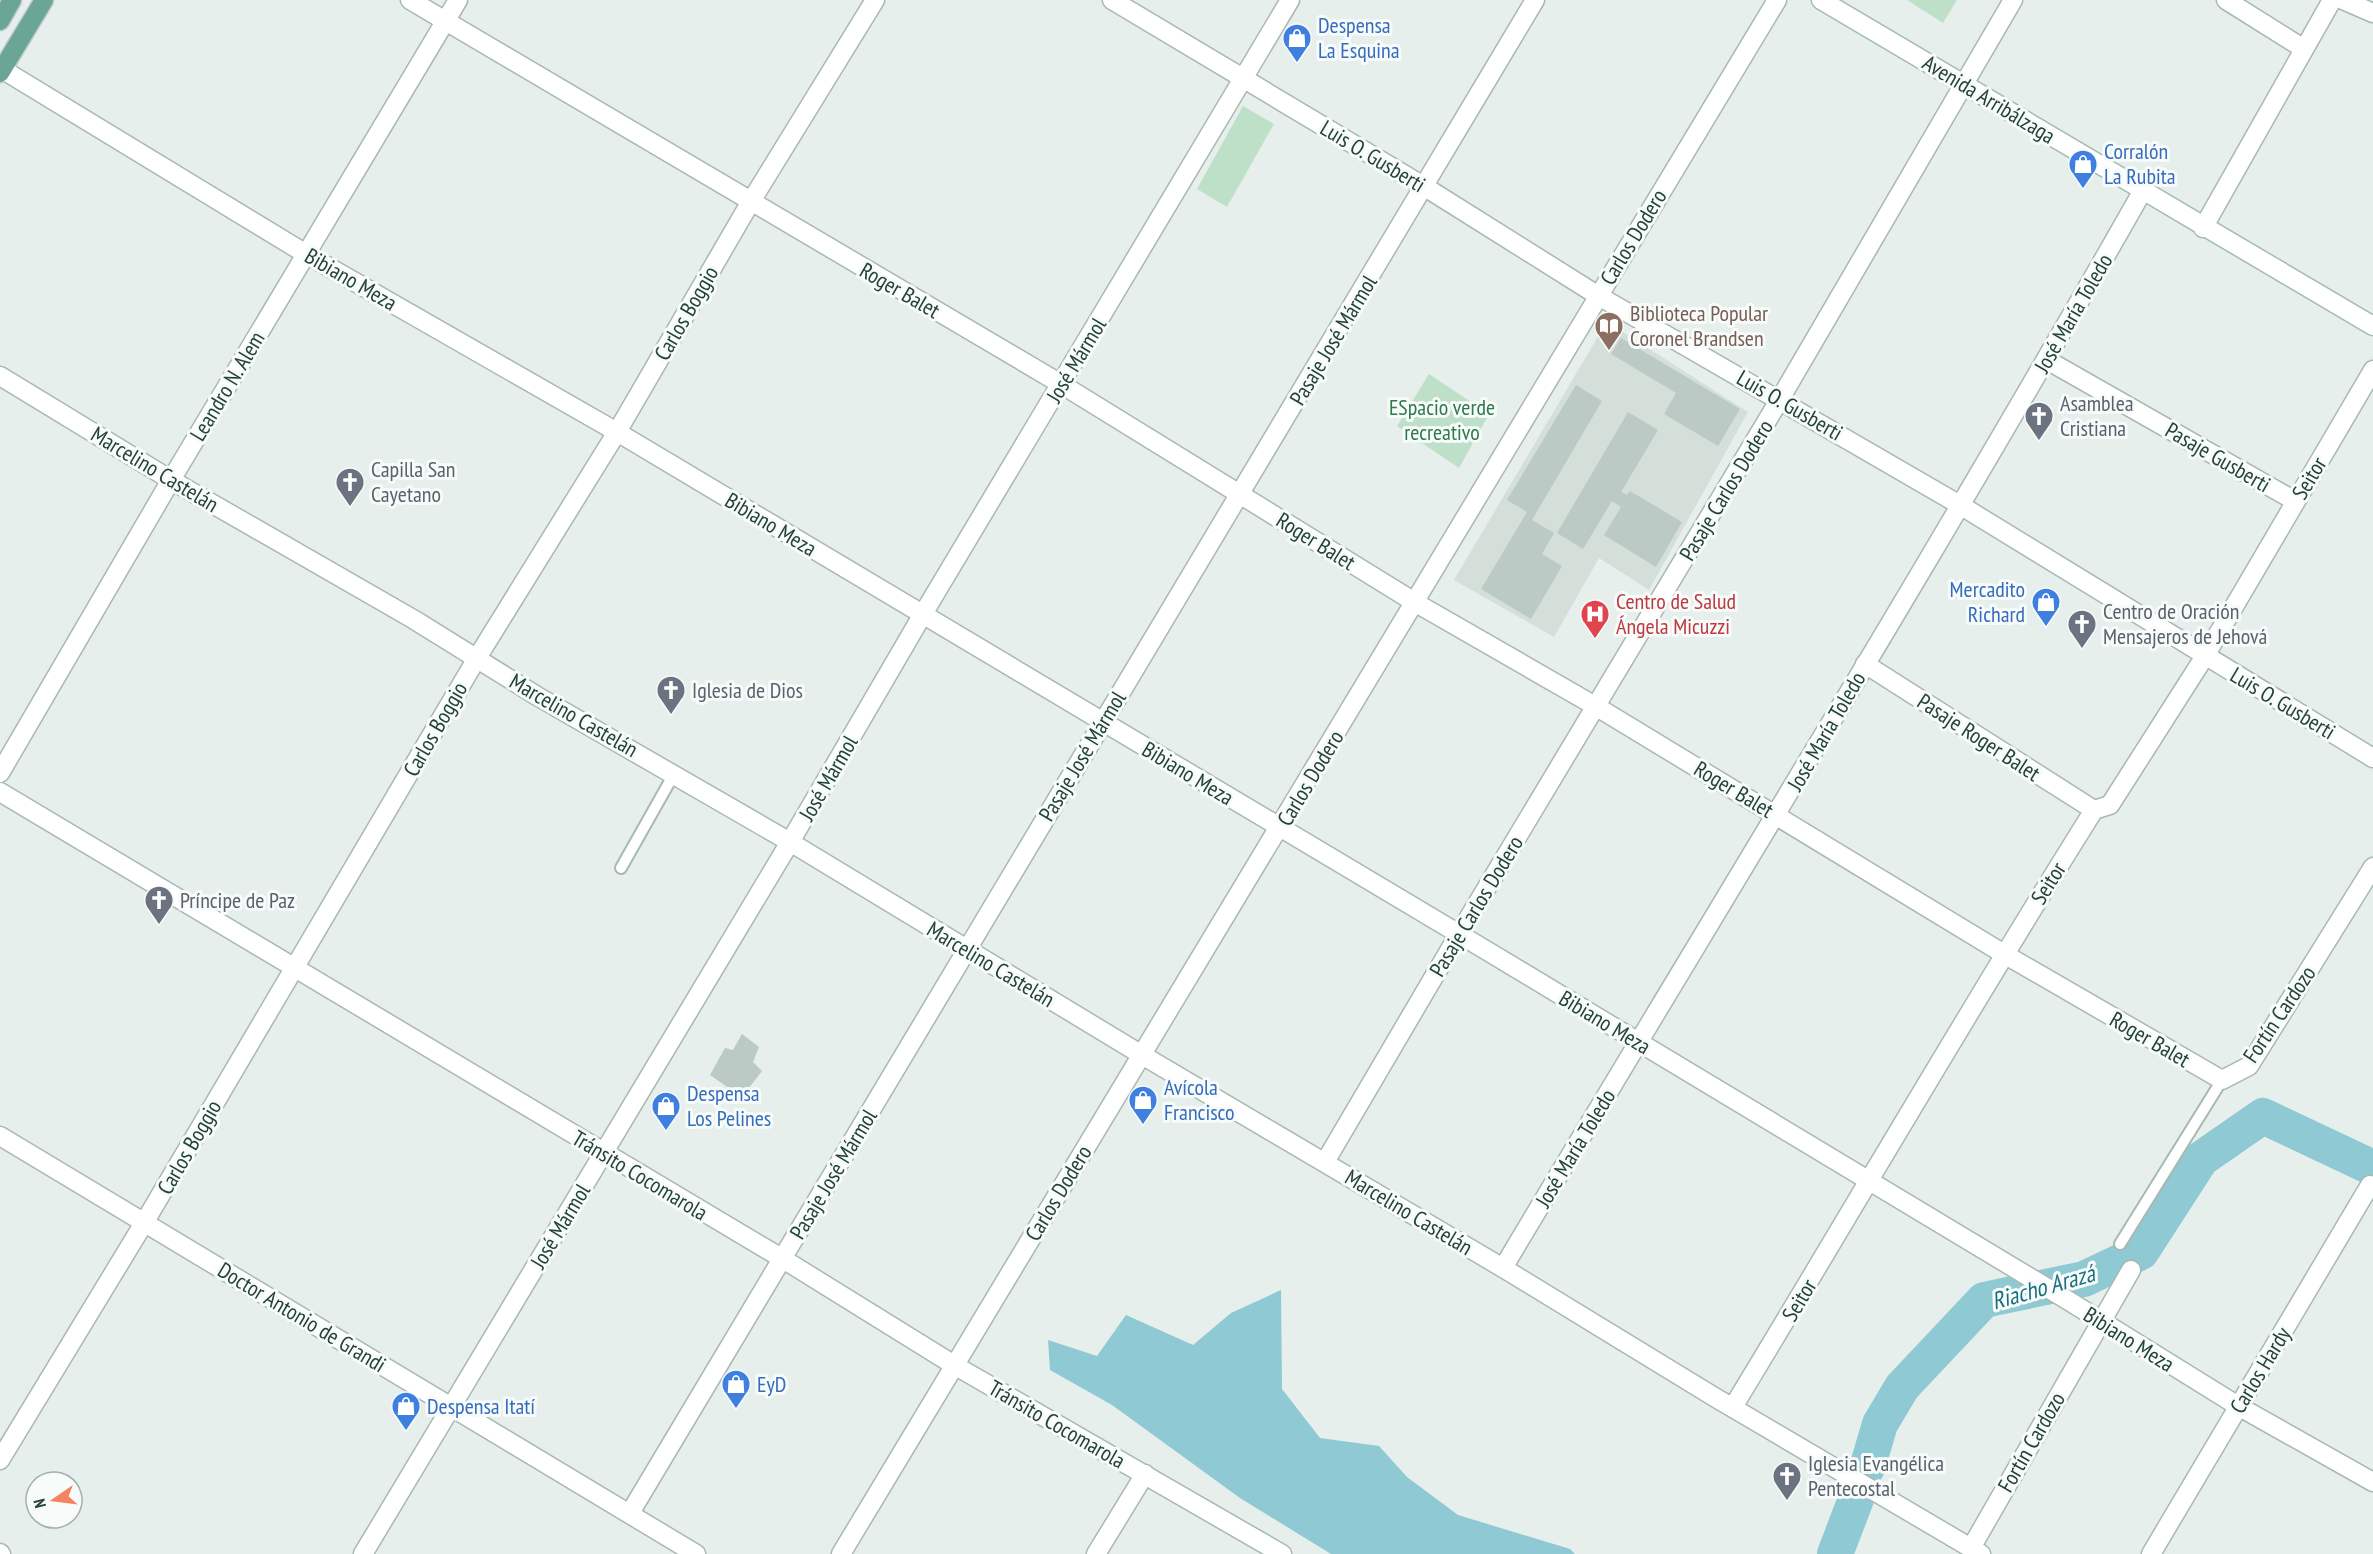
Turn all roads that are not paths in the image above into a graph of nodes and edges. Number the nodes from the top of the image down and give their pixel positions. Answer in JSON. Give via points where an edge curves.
{"nodes":[{"id":1,"x":12,"y":0,"type":"edge"},
{"id":2,"x":44,"y":0,"type":"edge"},
{"id":3,"x":410,"y":0,"type":"edge"},
{"id":4,"x":458,"y":0,"type":"edge"},
{"id":5,"x":875,"y":0,"type":"edge"},
{"id":6,"x":1112,"y":0,"type":"edge"},
{"id":7,"x":1290,"y":0,"type":"edge"},
{"id":8,"x":1535,"y":0,"type":"edge"},
{"id":9,"x":1777,"y":0,"type":"edge"},
{"id":10,"x":1821,"y":0,"type":"edge"},
{"id":11,"x":2013,"y":0,"type":"edge"},
{"id":12,"x":2226,"y":0,"type":"edge"},
{"id":13,"x":2332,"y":0,"type":"edge"},
{"id":14,"x":2343,"y":0,"type":"edge"},
{"id":15,"x":2373,"y":13,"type":"edge"},
{"id":16,"x":0,"y":21,"type":"edge"},
{"id":17,"x":446,"y":21,"type":"junction"},
{"id":18,"x":2304,"y":49,"type":"junction"},
{"id":19,"x":1,"y":70,"type":"edge"},
{"id":20,"x":1244,"y":79,"type":"junction"},
{"id":21,"x":1963,"y":82,"type":"junction"},
{"id":22,"x":1425,"y":187,"type":"junction"},
{"id":23,"x":2142,"y":192,"type":"junction"},
{"id":24,"x":750,"y":203,"type":"junction"},
{"id":25,"x":2203,"y":228,"type":"junction"},
{"id":26,"x":306,"y":254,"type":"junction"},
{"id":27,"x":1597,"y":295,"type":"junction"},
{"id":28,"x":2373,"y":326,"type":"edge"},
{"id":29,"x":2047,"y":360,"type":"junction"},
{"id":30,"x":2373,"y":370,"type":"edge"},
{"id":31,"x":0,"y":376,"type":"edge"},
{"id":32,"x":1061,"y":384,"type":"junction"},
{"id":33,"x":1780,"y":399,"type":"junction"},
{"id":34,"x":617,"y":432,"type":"junction"},
{"id":35,"x":171,"y":480,"type":"junction"},
{"id":36,"x":1240,"y":494,"type":"junction"},
{"id":37,"x":2295,"y":501,"type":"junction"},
{"id":38,"x":1960,"y":505,"type":"junction"},
{"id":39,"x":1416,"y":603,"type":"junction"},
{"id":40,"x":922,"y":614,"type":"junction"},
{"id":41,"x":2205,"y":656,"type":"junction"},
{"id":42,"x":477,"y":658,"type":"junction"},
{"id":43,"x":1865,"y":664,"type":"junction"},
{"id":44,"x":1597,"y":707,"type":"junction"},
{"id":45,"x":1102,"y":722,"type":"junction"},
{"id":46,"x":2373,"y":758,"type":"edge"},
{"id":47,"x":0,"y":773,"type":"edge"},
{"id":48,"x":674,"y":774,"type":"junction"},
{"id":49,"x":0,"y":792,"type":"edge"},
{"id":50,"x":2094,"y":810,"type":"junction"},
{"id":51,"x":1777,"y":815,"type":"junction"},
{"id":52,"x":1279,"y":828,"type":"junction"},
{"id":53,"x":790,"y":842,"type":"junction"},
{"id":54,"x":2373,"y":867,"type":"edge"},
{"id":55,"x":621,"y":868,"type":"dead end"},
{"id":56,"x":1459,"y":934,"type":"junction"},
{"id":57,"x":966,"y":950,"type":"junction"},
{"id":58,"x":2004,"y":954,"type":"junction"},
{"id":59,"x":295,"y":967,"type":"junction"},
{"id":60,"x":1638,"y":1042,"type":"junction"},
{"id":61,"x":1142,"y":1055,"type":"junction"},
{"id":62,"x":2222,"y":1080,"type":"junction"},
{"id":63,"x":0,"y":1136,"type":"edge"},
{"id":64,"x":602,"y":1154,"type":"junction"},
{"id":65,"x":1325,"y":1162,"type":"junction"},
{"id":66,"x":1870,"y":1182,"type":"junction"},
{"id":67,"x":2370,"y":1185,"type":"dead end"},
{"id":68,"x":144,"y":1223,"type":"junction"},
{"id":69,"x":2120,"y":1244,"type":"dead end"},
{"id":70,"x":783,"y":1259,"type":"junction"},
{"id":71,"x":1503,"y":1268,"type":"junction"},
{"id":72,"x":2131,"y":1270,"type":"dead end"},
{"id":73,"x":2100,"y":1322,"type":"junction"},
{"id":74,"x":954,"y":1365,"type":"junction"},
{"id":75,"x":2238,"y":1406,"type":"junction"},
{"id":76,"x":452,"y":1407,"type":"junction"},
{"id":77,"x":1733,"y":1407,"type":"junction"},
{"id":78,"x":0,"y":1460,"type":"edge"},
{"id":79,"x":1145,"y":1474,"type":"junction"},
{"id":80,"x":2373,"y":1482,"type":"edge"},
{"id":81,"x":630,"y":1513,"type":"junction"},
{"id":82,"x":1975,"y":1552,"type":"edge"},
{"id":83,"x":363,"y":1554,"type":"edge"},
{"id":84,"x":696,"y":1554,"type":"edge"},
{"id":85,"x":841,"y":1554,"type":"edge"},
{"id":86,"x":1096,"y":1554,"type":"edge"},
{"id":87,"x":1282,"y":1554,"type":"edge"},
{"id":88,"x":2151,"y":1554,"type":"edge"}],
"edges":[{"from":1,"to":16,"type":"main road"},
{"from":2,"to":19,"type":"main road"},
{"from":3,"to":17,"type":"street","name":"Roger Balet"},
{"from":4,"to":17,"type":"street","name":"Leandro N. Alem"},
{"from":5,"to":24,"type":"street","name":"Carlos Boggio"},
{"from":6,"to":20,"type":"street","name":"Luis O. Gusberti"},
{"from":7,"to":20,"type":"street","name":"José Mármol"},
{"from":8,"to":22,"type":"street","name":"Pasaje José Mármol"},
{"from":9,"to":27,"type":"street","name":"Carlos Dodero"},
{"from":10,"to":21,"type":"street","name":"Avenida Arribálzaga"},
{"from":11,"to":21,"type":"street","name":"Pasaje Carlos Dodero"},
{"from":12,"to":18,"type":"street"},
{"from":13,"to":18,"type":"street"},
{"from":14,"to":15,"type":"street"},
{"from":17,"to":24,"type":"street","name":"Roger Balet"},
{"from":17,"to":26,"type":"street","name":"Leandro N. Alem"},
{"from":18,"to":25,"type":"street"},
{"from":19,"to":26,"type":"street","name":"Bibiano Meza"},
{"from":20,"to":22,"type":"street","name":"Luis O. Gusberti"},
{"from":20,"to":32,"type":"street","name":"José Mármol"},
{"from":21,"to":23,"type":"street","name":"Avenida Arribálzaga"},
{"from":21,"to":33,"type":"street","name":"Pasaje Carlos Dodero"},
{"from":22,"to":27,"type":"street","name":"Luis O. Gusberti"},
{"from":22,"to":36,"type":"street","name":"Pasaje José Mármol"},
{"from":23,"to":25,"type":"street","name":"Avenida Arribálzaga"},
{"from":23,"to":29,"type":"street","name":"José María Toledo"},
{"from":24,"to":32,"type":"street","name":"Roger Balet"},
{"from":24,"to":34,"type":"street","name":"Carlos Boggio"},
{"from":25,"to":28,"type":"street","name":"Avenida Arribálzaga"},
{"from":26,"to":34,"type":"street","name":"Bibiano Meza"},
{"from":26,"to":35,"type":"street","name":"Leandro N. Alem"},
{"from":27,"to":33,"type":"street","name":"Luis O. Gusberti"},
{"from":27,"to":39,"type":"street","name":"Carlos Dodero"},
{"from":29,"to":37,"type":"street","name":"Pasaje Gusberti"},
{"from":29,"to":38,"type":"street","name":"José María Toledo"},
{"from":30,"to":37,"type":"street","name":"Seitor"},
{"from":31,"to":35,"type":"street","name":"Marcelino Castelán"},
{"from":32,"to":36,"type":"street","name":"Roger Balet"},
{"from":32,"to":40,"type":"street","name":"José Mármol"},
{"from":33,"to":38,"type":"street","name":"Luis O. Gusberti"},
{"from":33,"to":44,"type":"street","name":"Pasaje Carlos Dodero"},
{"from":34,"to":40,"type":"street","name":"Bibiano Meza"},
{"from":34,"to":42,"type":"street","name":"Carlos Boggio"},
{"from":35,"to":42,"type":"street","name":"Marcelino Castelán"},
{"from":35,"to":47,"type":"street","name":"Leandro N. Alem"},
{"from":36,"to":39,"type":"street","name":"Roger Balet"},
{"from":36,"to":45,"type":"street","name":"Pasaje José Mármol"},
{"from":37,"to":41,"type":"street","name":"Seitor"},
{"from":38,"to":41,"type":"street","name":"Luis O. Gusberti"},
{"from":38,"to":43,"type":"street","name":"José María Toledo"},
{"from":39,"to":44,"type":"street","name":"Roger Balet"},
{"from":39,"to":52,"type":"street","name":"Carlos Dodero"},
{"from":40,"to":45,"type":"street","name":"Bibiano Meza"},
{"from":40,"to":53,"type":"street","name":"José Mármol"},
{"from":41,"to":46,"type":"street","name":"Luis O. Gusberti"},
{"from":41,"to":50,"type":"street","name":"Seitor","via":[[2110,806]]},
{"from":42,"to":48,"type":"street","name":"Marcelino Castelán"},
{"from":42,"to":59,"type":"street","name":"Carlos Boggio"},
{"from":43,"to":50,"type":"street","name":"Pasaje Roger Balet"},
{"from":43,"to":51,"type":"street","name":"José María Toledo"},
{"from":44,"to":51,"type":"street","name":"Roger Balet"},
{"from":44,"to":56,"type":"street","name":"Pasaje Carlos Dodero"},
{"from":45,"to":52,"type":"street","name":"Bibiano Meza"},
{"from":45,"to":57,"type":"street","name":"Pasaje José Mármol"},
{"from":48,"to":53,"type":"street","name":"Marcelino Castelán"},
{"from":48,"to":55,"type":"lane"},
{"from":49,"to":59,"type":"street","name":"Tránsito Cocomarola"},
{"from":50,"to":58,"type":"street","name":"Seitor"},
{"from":51,"to":58,"type":"street","name":"Roger Balet"},
{"from":51,"to":60,"type":"street","name":"José María Toledo"},
{"from":52,"to":56,"type":"street","name":"Bibiano Meza"},
{"from":52,"to":61,"type":"street","name":"Carlos Dodero"},
{"from":53,"to":57,"type":"street","name":"Marcelino Castelán"},
{"from":53,"to":64,"type":"street","name":"José Mármol"},
{"from":54,"to":62,"type":"street","name":"Fortín Cardozo","via":[[2249,1066]]},
{"from":56,"to":60,"type":"street","name":"Bibiano Meza"},
{"from":56,"to":65,"type":"street","name":"Pasaje Carlos Dodero"},
{"from":57,"to":61,"type":"street","name":"Marcelino Castelán"},
{"from":57,"to":70,"type":"street","name":"Pasaje José Mármol"},
{"from":58,"to":62,"type":"street","name":"Roger Balet"},
{"from":58,"to":66,"type":"street","name":"Seitor"},
{"from":59,"to":64,"type":"street","name":"Tránsito Cocomarola"},
{"from":59,"to":68,"type":"street","name":"Carlos Boggio"},
{"from":60,"to":66,"type":"street","name":"Bibiano Meza"},
{"from":60,"to":71,"type":"street","name":"José María Toledo"},
{"from":61,"to":65,"type":"street","name":"Marcelino Castelán"},
{"from":61,"to":74,"type":"street","name":"Carlos Dodero"},
{"from":62,"to":69,"type":"lane","name":"Fortín Cardozo"},
{"from":63,"to":68,"type":"street","name":"Doctor Antonio de Grandi"},
{"from":64,"to":70,"type":"street","name":"Tránsito Cocomarola"},
{"from":64,"to":76,"type":"street","name":"José Mármol"},
{"from":65,"to":71,"type":"street","name":"Marcelino Castelán"},
{"from":66,"to":73,"type":"street","name":"Bibiano Meza"},
{"from":66,"to":77,"type":"street","name":"Seitor"},
{"from":67,"to":75,"type":"street","name":"Carlos Hardy"},
{"from":68,"to":76,"type":"street","name":"Doctor Antonio de Grandi"},
{"from":68,"to":78,"type":"street","name":"Carlos Boggio"},
{"from":70,"to":74,"type":"street","name":"Tránsito Cocomarola"},
{"from":70,"to":81,"type":"street","name":"Pasaje José Mármol"},
{"from":71,"to":77,"type":"street","name":"Marcelino Castelán"},
{"from":72,"to":73,"type":"street","name":"Fortín Cardozo"},
{"from":73,"to":75,"type":"street","name":"Bibiano Meza"},
{"from":73,"to":82,"type":"street","name":"Fortín Cardozo"},
{"from":74,"to":79,"type":"street","name":"Tránsito Cocomarola"},
{"from":74,"to":85,"type":"street","name":"Carlos Dodero"},
{"from":75,"to":80,"type":"street","name":"Bibiano Meza"},
{"from":75,"to":88,"type":"street","name":"Carlos Hardy"},
{"from":76,"to":81,"type":"street","name":"Doctor Antonio de Grandi"},
{"from":76,"to":83,"type":"street","name":"José Mármol"},
{"from":77,"to":82,"type":"street","name":"Marcelino Castelán"},
{"from":79,"to":86,"type":"street"},
{"from":79,"to":87,"type":"street","name":"Tránsito Cocomarola"},
{"from":81,"to":84,"type":"street","name":"Doctor Antonio de Grandi"}]}
